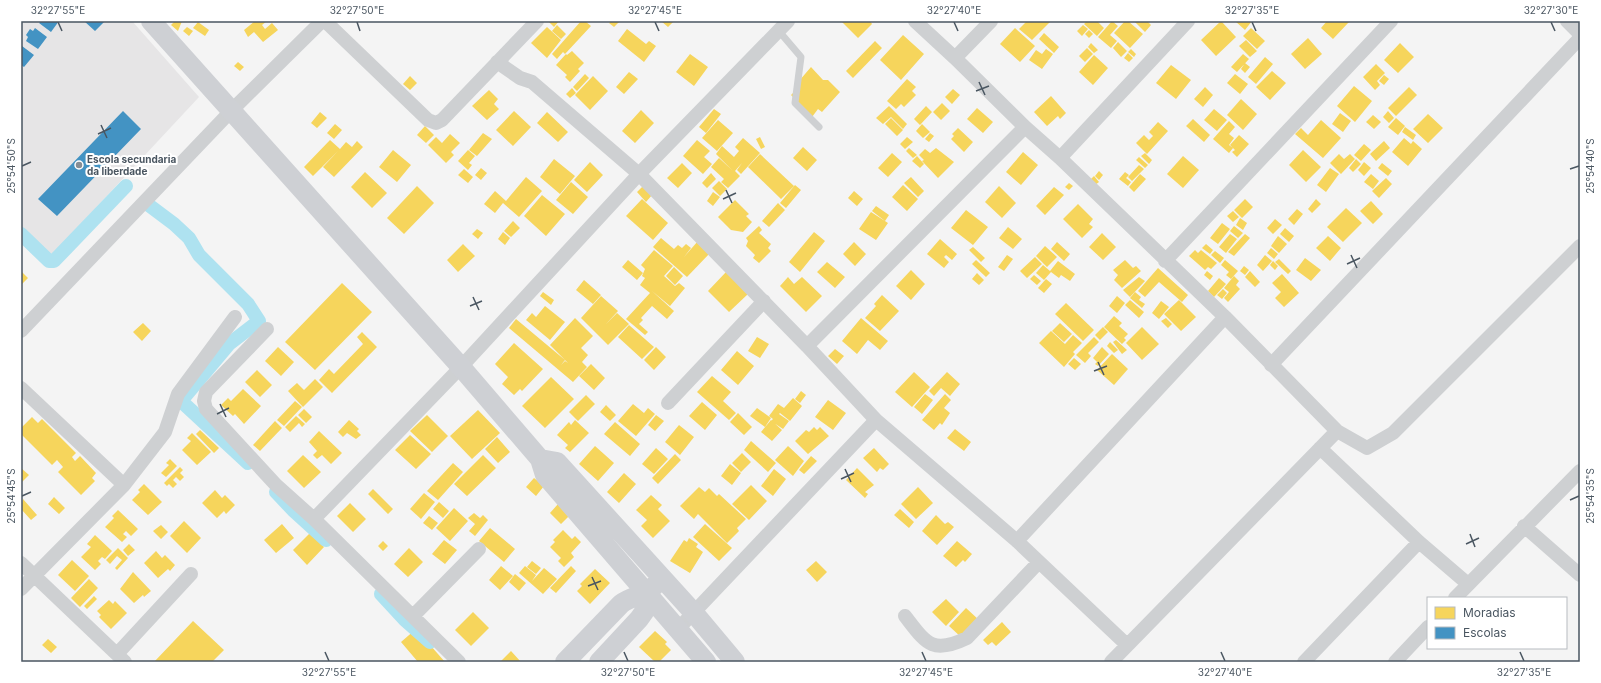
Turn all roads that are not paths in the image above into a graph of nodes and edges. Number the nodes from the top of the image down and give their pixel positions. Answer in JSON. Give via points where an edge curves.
{"nodes":[{"id":1,"x":151,"y":21,"type":"edge"},
{"id":2,"x":322,"y":21,"type":"edge"},
{"id":3,"x":325,"y":21,"type":"edge"},
{"id":4,"x":537,"y":21,"type":"edge"},
{"id":5,"x":915,"y":21,"type":"edge"},
{"id":6,"x":991,"y":21,"type":"edge"},
{"id":7,"x":1188,"y":21,"type":"edge"},
{"id":8,"x":1391,"y":21,"type":"edge"},
{"id":9,"x":1567,"y":21,"type":"edge"},
{"id":10,"x":778,"y":24,"type":"edge"},
{"id":11,"x":1580,"y":34,"type":"edge"},
{"id":12,"x":1580,"y":38,"type":"edge"},
{"id":13,"x":955,"y":58,"type":"junction"},
{"id":14,"x":497,"y":62,"type":"junction"},
{"id":15,"x":232,"y":110,"type":"junction"},
{"id":16,"x":819,"y":127,"type":"dead end"},
{"id":17,"x":1025,"y":127,"type":"junction"},
{"id":18,"x":1060,"y":158,"type":"junction"},
{"id":19,"x":639,"y":174,"type":"junction"},
{"id":20,"x":1580,"y":246,"type":"edge"},
{"id":21,"x":1165,"y":261,"type":"junction"},
{"id":22,"x":764,"y":302,"type":"junction"},
{"id":23,"x":235,"y":317,"type":"dead end"},
{"id":24,"x":1225,"y":317,"type":"junction"},
{"id":25,"x":267,"y":329,"type":"dead end"},
{"id":26,"x":21,"y":331,"type":"edge"},
{"id":27,"x":807,"y":346,"type":"junction"},
{"id":28,"x":1271,"y":365,"type":"junction"},
{"id":29,"x":461,"y":367,"type":"junction"},
{"id":30,"x":21,"y":388,"type":"edge"},
{"id":31,"x":668,"y":404,"type":"dead end"},
{"id":32,"x":876,"y":420,"type":"junction"},
{"id":33,"x":1337,"y":431,"type":"junction"},
{"id":34,"x":1320,"y":448,"type":"junction"},
{"id":35,"x":540,"y":459,"type":"junction"},
{"id":36,"x":1580,"y":471,"type":"edge"},
{"id":37,"x":124,"y":485,"type":"junction"},
{"id":38,"x":314,"y":519,"type":"junction"},
{"id":39,"x":615,"y":526,"type":"junction"},
{"id":40,"x":1524,"y":526,"type":"junction"},
{"id":41,"x":600,"y":539,"type":"junction"},
{"id":42,"x":1017,"y":541,"type":"junction"},
{"id":43,"x":1419,"y":542,"type":"junction"},
{"id":44,"x":480,"y":549,"type":"dead end"},
{"id":45,"x":1039,"y":562,"type":"junction"},
{"id":46,"x":21,"y":563,"type":"edge"},
{"id":47,"x":191,"y":574,"type":"dead end"},
{"id":48,"x":33,"y":575,"type":"junction"},
{"id":49,"x":1580,"y":575,"type":"edge"},
{"id":50,"x":662,"y":578,"type":"junction"},
{"id":51,"x":1468,"y":584,"type":"junction"},
{"id":52,"x":21,"y":589,"type":"edge"},
{"id":53,"x":647,"y":594,"type":"junction"},
{"id":54,"x":1456,"y":597,"type":"edge"},
{"id":55,"x":694,"y":613,"type":"junction"},
{"id":56,"x":413,"y":616,"type":"junction"},
{"id":57,"x":905,"y":616,"type":"dead end"},
{"id":58,"x":1427,"y":628,"type":"edge"},
{"id":59,"x":678,"y":629,"type":"junction"},
{"id":60,"x":1127,"y":645,"type":"junction"},
{"id":61,"x":121,"y":658,"type":"edge"},
{"id":62,"x":725,"y":659,"type":"edge"},
{"id":63,"x":459,"y":662,"type":"edge"},
{"id":64,"x":565,"y":662,"type":"edge"},
{"id":65,"x":599,"y":662,"type":"edge"},
{"id":66,"x":706,"y":662,"type":"edge"},
{"id":67,"x":1111,"y":662,"type":"edge"},
{"id":68,"x":1304,"y":662,"type":"edge"},
{"id":69,"x":1395,"y":662,"type":"edge"}],
"edges":[{"from":1,"to":15,"type":"street"},
{"from":2,"to":15,"type":"street"},
{"from":3,"to":14,"type":"street","via":[[428,120],[436,123],[442,120]]},
{"from":4,"to":14,"type":"street"},
{"from":5,"to":13,"type":"street"},
{"from":6,"to":13,"type":"street"},
{"from":7,"to":18,"type":"street"},
{"from":8,"to":21,"type":"street"},
{"from":9,"to":11,"type":"street"},
{"from":10,"to":16,"type":"lane","via":[[801,56],[795,103]]},
{"from":10,"to":19,"type":"street"},
{"from":12,"to":28,"type":"street"},
{"from":13,"to":17,"type":"street"},
{"from":14,"to":19,"type":"street","via":[[520,78],[532,82]]},
{"from":15,"to":26,"type":"street"},
{"from":15,"to":29,"type":"street"},
{"from":17,"to":18,"type":"street"},
{"from":17,"to":27,"type":"street"},
{"from":18,"to":21,"type":"street"},
{"from":19,"to":22,"type":"street"},
{"from":19,"to":29,"type":"street"},
{"from":20,"to":33,"type":"street","via":[[1393,433],[1367,448]]},
{"from":21,"to":24,"type":"street"},
{"from":22,"to":27,"type":"street"},
{"from":22,"to":31,"type":"street"},
{"from":23,"to":37,"type":"street","via":[[178,394],[165,432]]},
{"from":24,"to":28,"type":"street"},
{"from":24,"to":42,"type":"street"},
{"from":25,"to":38,"type":"street","via":[[206,392],[204,401],[206,409],[276,485]]},
{"from":27,"to":32,"type":"street"},
{"from":28,"to":33,"type":"street"},
{"from":29,"to":35,"type":"street"},
{"from":29,"to":38,"type":"street"},
{"from":30,"to":37,"type":"street"},
{"from":32,"to":42,"type":"street"},
{"from":32,"to":55,"type":"street"},
{"from":33,"to":34,"type":"street"},
{"from":34,"to":43,"type":"street"},
{"from":34,"to":60,"type":"street"},
{"from":35,"to":39,"type":"street","via":[[557,462]]},
{"from":35,"to":41,"type":"street","via":[[544,475]]},
{"from":36,"to":40,"type":"street"},
{"from":37,"to":48,"type":"street"},
{"from":38,"to":56,"type":"street"},
{"from":39,"to":41,"type":"street"},
{"from":39,"to":50,"type":"street"},
{"from":40,"to":49,"type":"street"},
{"from":40,"to":51,"type":"street"},
{"from":41,"to":53,"type":"street"},
{"from":42,"to":45,"type":"street"},
{"from":43,"to":51,"type":"street"},
{"from":43,"to":68,"type":"street"},
{"from":44,"to":56,"type":"street"},
{"from":45,"to":57,"type":"street","via":[[967,638],[954,644],[930,644],[921,637]]},
{"from":45,"to":60,"type":"street"},
{"from":46,"to":48,"type":"street"},
{"from":47,"to":61,"type":"street"},
{"from":48,"to":52,"type":"street"},
{"from":48,"to":61,"type":"street"},
{"from":50,"to":53,"type":"street"},
{"from":50,"to":55,"type":"street"},
{"from":51,"to":54,"type":"street"},
{"from":53,"to":59,"type":"street"},
{"from":53,"to":64,"type":"street","via":[[628,598]]},
{"from":53,"to":65,"type":"street","via":[[644,612]]},
{"from":55,"to":59,"type":"street"},
{"from":55,"to":62,"type":"street"},
{"from":56,"to":63,"type":"street"},
{"from":58,"to":69,"type":"street"},
{"from":59,"to":66,"type":"street"},
{"from":60,"to":67,"type":"street"}]}
